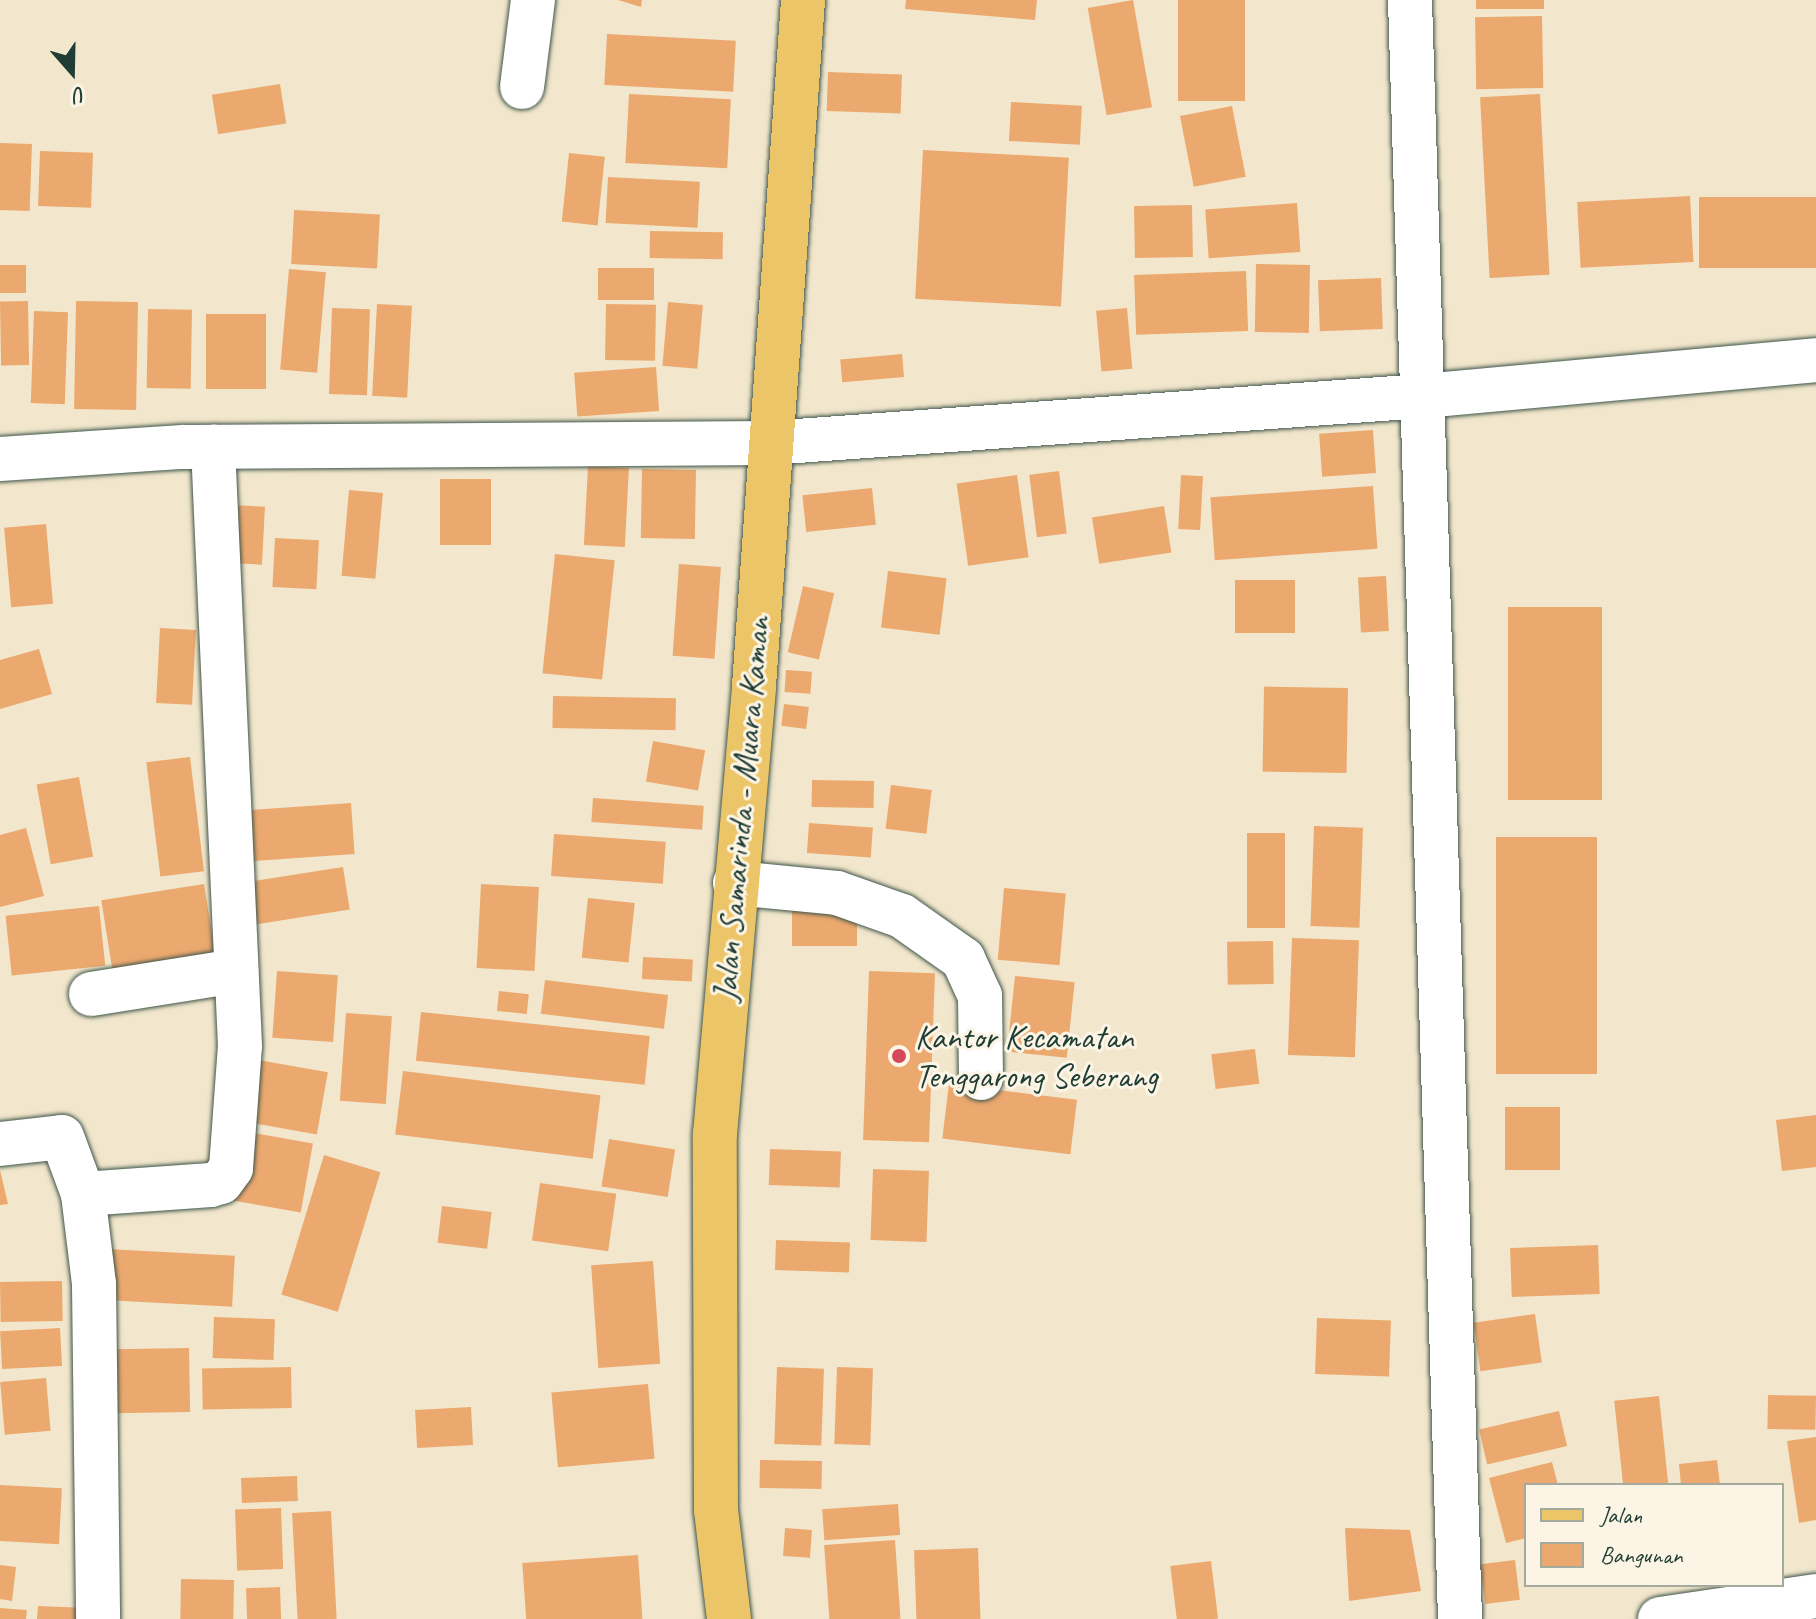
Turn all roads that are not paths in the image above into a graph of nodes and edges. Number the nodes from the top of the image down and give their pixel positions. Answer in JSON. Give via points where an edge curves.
{"nodes":[{"id":1,"x":533,"y":0,"type":"edge"},
{"id":2,"x":803,"y":0,"type":"edge"},
{"id":3,"x":1410,"y":0,"type":"edge"},
{"id":4,"x":522,"y":87,"type":"dead end"},
{"id":5,"x":1816,"y":360,"type":"edge"},
{"id":6,"x":1423,"y":396,"type":"junction"},
{"id":7,"x":769,"y":443,"type":"junction"},
{"id":8,"x":213,"y":447,"type":"junction"},
{"id":9,"x":0,"y":459,"type":"edge"},
{"id":10,"x":735,"y":883,"type":"junction"},
{"id":11,"x":236,"y":971,"type":"junction"},
{"id":12,"x":91,"y":994,"type":"dead end"},
{"id":13,"x":981,"y":1078,"type":"dead end"},
{"id":14,"x":0,"y":1144,"type":"edge"},
{"id":15,"x":83,"y":1194,"type":"junction"},
{"id":16,"x":1816,"y":1596,"type":"edge"},
{"id":17,"x":98,"y":1619,"type":"edge"},
{"id":18,"x":729,"y":1619,"type":"edge"},
{"id":19,"x":1460,"y":1619,"type":"edge"},
{"id":20,"x":1660,"y":1619,"type":"edge"}],
"edges":[{"from":1,"to":4,"type":"street"},
{"from":2,"to":7,"type":"main road","name":"Jalan Samarinda - Muara Kaman"},
{"from":3,"to":6,"type":"street"},
{"from":5,"to":6,"type":"street"},
{"from":6,"to":7,"type":"street"},
{"from":6,"to":19,"type":"street"},
{"from":7,"to":8,"type":"street"},
{"from":7,"to":10,"type":"main road","name":"Jalan Samarinda - Muara Kaman"},
{"from":8,"to":9,"type":"street"},
{"from":8,"to":11,"type":"street"},
{"from":10,"to":13,"type":"street","via":[[837,893],[902,916],[963,959],[980,996]]},
{"from":10,"to":18,"type":"main road","name":"Jalan Samarinda - Muara Kaman","via":[[715,1134],[713,1234],[716,1510]]},
{"from":11,"to":12,"type":"street"},
{"from":11,"to":15,"type":"street","via":[[238,1129],[227,1176],[211,1185]]},
{"from":14,"to":15,"type":"street","via":[[62,1137]]},
{"from":15,"to":17,"type":"street","via":[[94,1284]]},
{"from":16,"to":20,"type":"street"}]}
